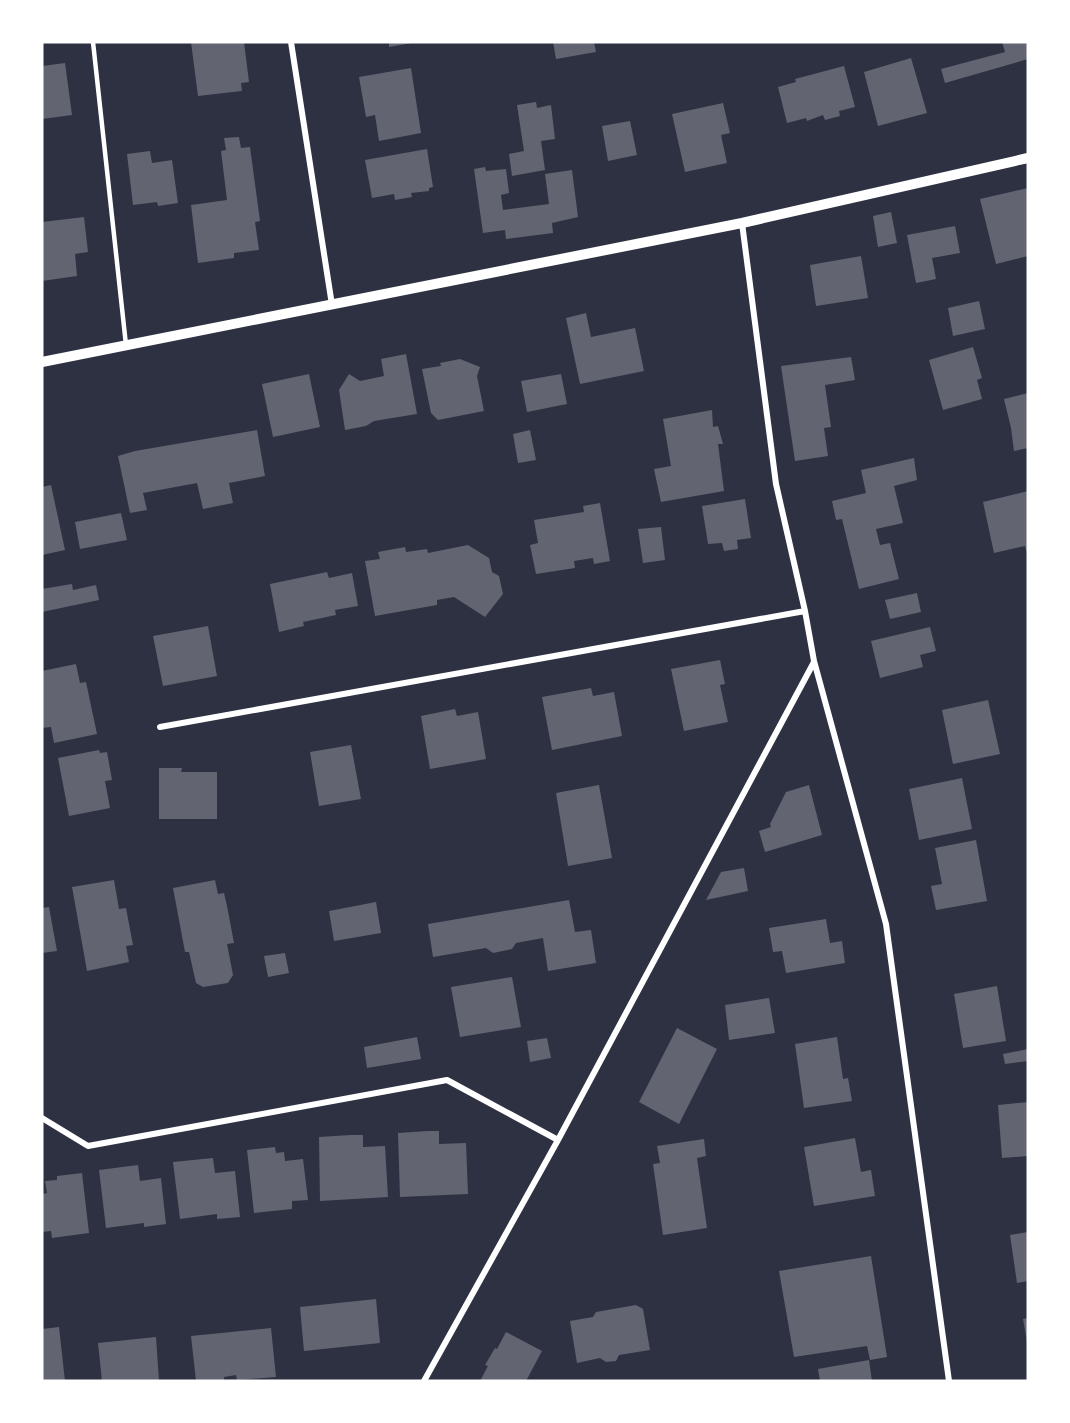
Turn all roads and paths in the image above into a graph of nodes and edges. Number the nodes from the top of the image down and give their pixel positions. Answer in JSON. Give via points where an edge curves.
{"nodes":[{"id":1,"x":93,"y":42,"type":"edge"},
{"id":2,"x":291,"y":42,"type":"edge"},
{"id":3,"x":1028,"y":158,"type":"edge"},
{"id":4,"x":742,"y":223,"type":"junction"},
{"id":5,"x":332,"y":305,"type":"junction"},
{"id":6,"x":126,"y":345,"type":"junction"},
{"id":7,"x":42,"y":362,"type":"edge"},
{"id":8,"x":805,"y":610,"type":"junction"},
{"id":9,"x":814,"y":661,"type":"junction"},
{"id":10,"x":160,"y":727,"type":"dead end"},
{"id":11,"x":42,"y":1118,"type":"edge"},
{"id":12,"x":558,"y":1140,"type":"junction"},
{"id":13,"x":424,"y":1381,"type":"edge"},
{"id":14,"x":949,"y":1381,"type":"edge"}],
"edges":[{"from":1,"to":6,"type":"lane"},
{"from":2,"to":5,"type":"street"},
{"from":3,"to":4,"type":"street"},
{"from":4,"to":5,"type":"street"},
{"from":4,"to":8,"type":"street","via":[[776,484]]},
{"from":5,"to":6,"type":"street"},
{"from":6,"to":7,"type":"street"},
{"from":8,"to":9,"type":"street"},
{"from":8,"to":10,"type":"street"},
{"from":9,"to":12,"type":"street"},
{"from":9,"to":14,"type":"street","via":[[886,924]]},
{"from":11,"to":12,"type":"street","via":[[88,1146],[447,1080]]},
{"from":12,"to":13,"type":"street"}]}
